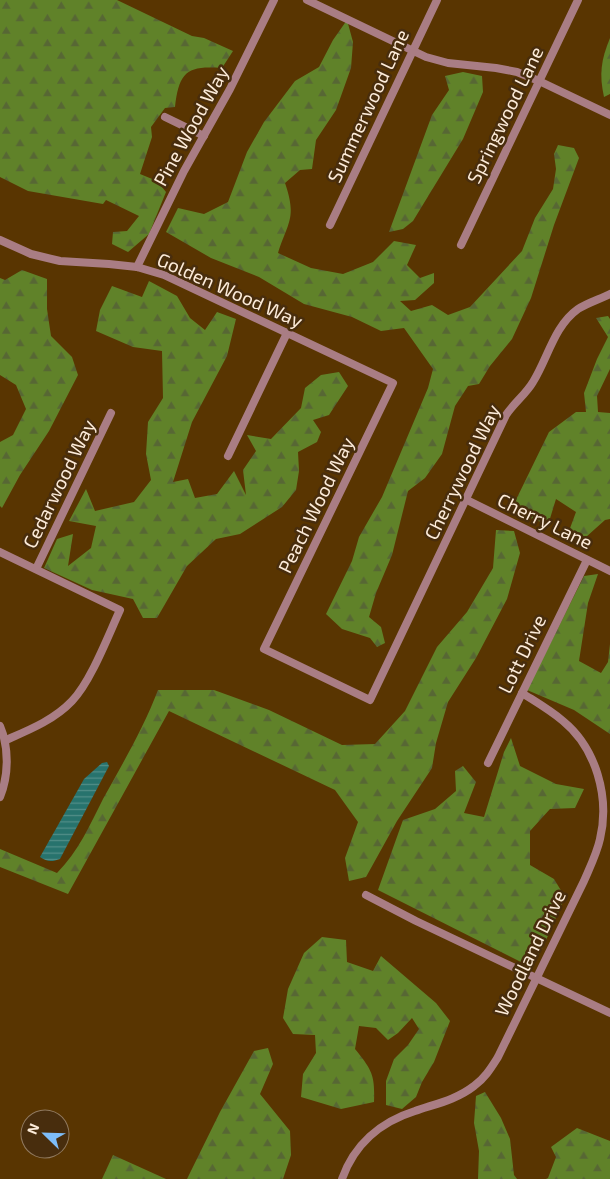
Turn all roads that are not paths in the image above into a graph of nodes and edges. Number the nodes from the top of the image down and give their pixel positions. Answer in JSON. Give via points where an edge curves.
{"nodes":[{"id":1,"x":274,"y":0,"type":"edge"},
{"id":2,"x":307,"y":0,"type":"edge"},
{"id":3,"x":437,"y":0,"type":"edge"},
{"id":4,"x":578,"y":0,"type":"edge"},
{"id":5,"x":412,"y":51,"type":"junction"},
{"id":6,"x":539,"y":81,"type":"junction"},
{"id":7,"x":610,"y":115,"type":"edge"},
{"id":8,"x":165,"y":117,"type":"dead end"},
{"id":9,"x":204,"y":136,"type":"junction"},
{"id":10,"x":330,"y":225,"type":"dead end"},
{"id":11,"x":0,"y":240,"type":"edge"},
{"id":12,"x":461,"y":245,"type":"dead end"},
{"id":13,"x":137,"y":267,"type":"junction"},
{"id":14,"x":610,"y":294,"type":"edge"},
{"id":15,"x":287,"y":333,"type":"junction"},
{"id":16,"x":384,"y":401,"type":"joint"},
{"id":17,"x":111,"y":413,"type":"dead end"},
{"id":18,"x":228,"y":456,"type":"dead end"},
{"id":19,"x":465,"y":499,"type":"junction"},
{"id":20,"x":0,"y":552,"type":"edge"},
{"id":21,"x":587,"y":560,"type":"junction"},
{"id":22,"x":36,"y":569,"type":"junction"},
{"id":23,"x":610,"y":571,"type":"edge"},
{"id":24,"x":374,"y":691,"type":"joint"},
{"id":25,"x":522,"y":693,"type":"junction"},
{"id":26,"x":0,"y":726,"type":"edge"},
{"id":27,"x":6,"y":740,"type":"junction"},
{"id":28,"x":488,"y":763,"type":"dead end"},
{"id":29,"x":0,"y":795,"type":"edge"},
{"id":30,"x":366,"y":895,"type":"dead end"},
{"id":31,"x":537,"y":978,"type":"junction"},
{"id":32,"x":610,"y":1013,"type":"edge"},
{"id":33,"x":342,"y":1179,"type":"edge"}],
"edges":[{"from":1,"to":9,"type":"street","name":"Pine Wood Way"},
{"from":2,"to":5,"type":"street"},
{"from":3,"to":5,"type":"street","name":"Summerwood Lane"},
{"from":4,"to":6,"type":"street","name":"Springwood Lane"},
{"from":5,"to":6,"type":"street","via":[[448,63],[517,72]]},
{"from":5,"to":10,"type":"street","name":"Summerwood Lane"},
{"from":6,"to":7,"type":"street"},
{"from":6,"to":12,"type":"street","name":"Springwood Lane"},
{"from":8,"to":9,"type":"street"},
{"from":9,"to":13,"type":"street","name":"Pine Wood Way","via":[[171,195]]},
{"from":11,"to":13,"type":"street","name":"Golden Wood Way","via":[[60,262]]},
{"from":13,"to":15,"type":"street","name":"Golden Wood Way","via":[[173,278]]},
{"from":14,"to":19,"type":"street","name":"Cherrywood Way","via":[[577,310],[562,325],[533,383],[506,416]]},
{"from":15,"to":16,"type":"street","name":"Golden Wood Way","via":[[392,383]]},
{"from":15,"to":18,"type":"street"},
{"from":16,"to":24,"type":"street","name":"Peach Wood Way","via":[[264,649],[370,700]]},
{"from":17,"to":22,"type":"street","name":"Cedarwood Way"},
{"from":19,"to":21,"type":"street","name":"Cherry Lane"},
{"from":19,"to":24,"type":"street","name":"Cherrywood Way"},
{"from":20,"to":22,"type":"street"},
{"from":21,"to":23,"type":"street","name":"Cherry Lane"},
{"from":21,"to":25,"type":"street","name":"Lott Drive"},
{"from":22,"to":27,"type":"street","via":[[120,610],[83,686],[72,701],[34,728]]},
{"from":25,"to":28,"type":"street","name":"Lott Drive"},
{"from":25,"to":31,"type":"street","name":"Woodland Drive","via":[[556,715],[579,737],[597,772],[603,802],[602,829],[596,854]]},
{"from":26,"to":27,"type":"street"},
{"from":27,"to":29,"type":"street","via":[[6,767]]},
{"from":30,"to":31,"type":"street"},
{"from":31,"to":32,"type":"street"},
{"from":31,"to":33,"type":"street","name":"Woodland Drive","via":[[498,1057],[484,1078],[461,1095],[402,1115],[382,1126],[355,1153]]}]}
